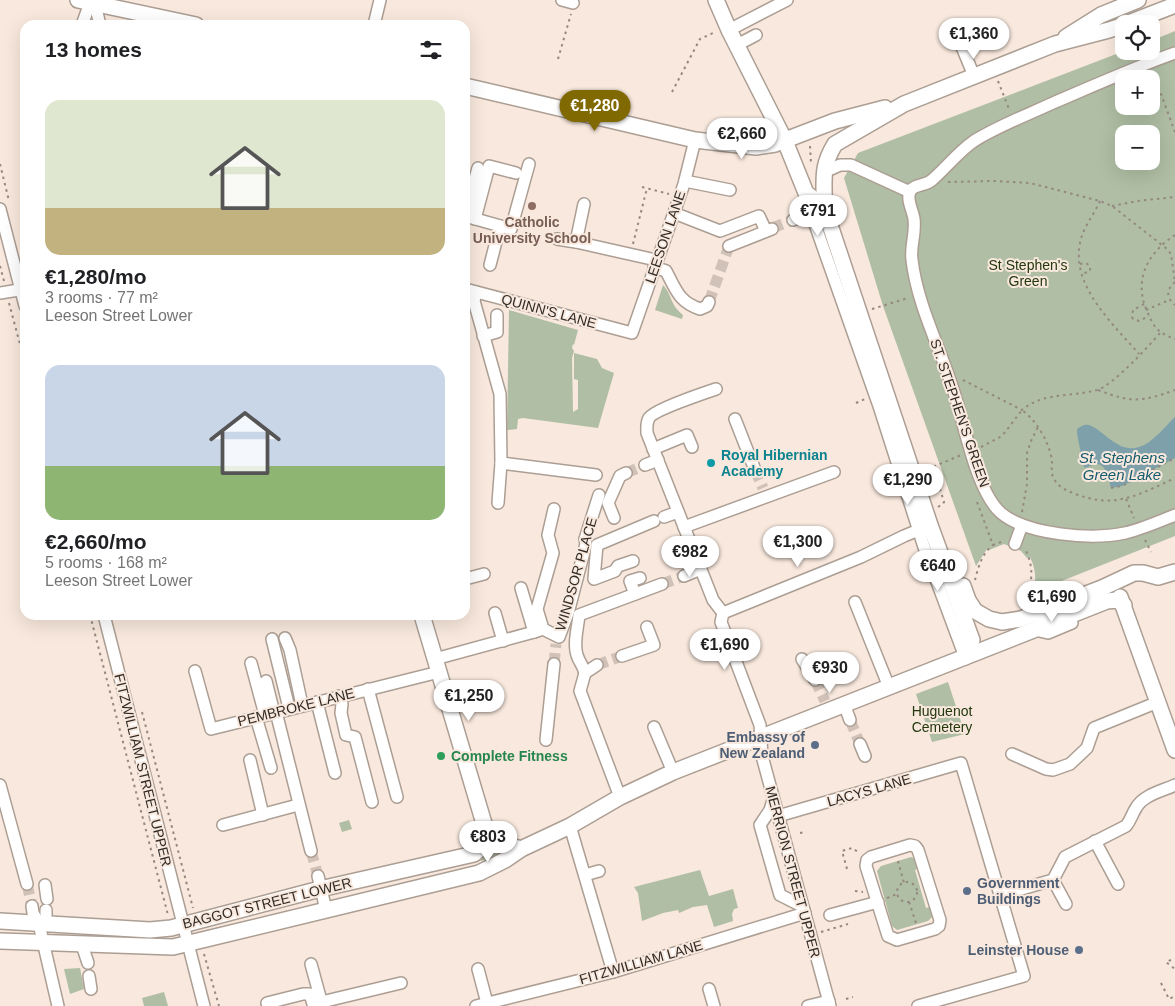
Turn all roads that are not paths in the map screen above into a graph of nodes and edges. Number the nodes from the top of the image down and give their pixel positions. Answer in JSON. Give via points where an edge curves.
{"nodes":[{"id":1,"x":380,"y":0,"type":"edge"},
{"id":2,"x":716,"y":0,"type":"edge"},
{"id":3,"x":787,"y":0,"type":"edge"},
{"id":4,"x":1138,"y":0,"type":"edge"},
{"id":5,"x":88,"y":2,"type":"edge"},
{"id":6,"x":1175,"y":5,"type":"edge"},
{"id":7,"x":1149,"y":15,"type":"edge"},
{"id":8,"x":83,"y":20,"type":"edge"},
{"id":9,"x":97,"y":20,"type":"edge"},
{"id":10,"x":173,"y":20,"type":"edge"},
{"id":11,"x":375,"y":20,"type":"edge"},
{"id":12,"x":1115,"y":28,"type":"edge"},
{"id":13,"x":729,"y":30,"type":"junction"},
{"id":14,"x":957,"y":35,"type":"dead end"},
{"id":15,"x":756,"y":36,"type":"dead end"},
{"id":16,"x":1055,"y":44,"type":"junction"},
{"id":17,"x":737,"y":45,"type":"junction"},
{"id":18,"x":1175,"y":53,"type":"edge"},
{"id":19,"x":974,"y":76,"type":"junction"},
{"id":20,"x":470,"y":87,"type":"edge"},
{"id":21,"x":904,"y":104,"type":"junction"},
{"id":22,"x":696,"y":140,"type":"junction"},
{"id":23,"x":785,"y":141,"type":"junction"},
{"id":24,"x":529,"y":164,"type":"dead end"},
{"id":25,"x":478,"y":168,"type":"dead end"},
{"id":26,"x":830,"y":169,"type":"dead end"},
{"id":27,"x":516,"y":172,"type":"dead end"},
{"id":28,"x":685,"y":181,"type":"junction"},
{"id":29,"x":730,"y":190,"type":"dead end"},
{"id":30,"x":910,"y":192,"type":"junction"},
{"id":31,"x":584,"y":204,"type":"dead end"},
{"id":32,"x":0,"y":209,"type":"edge"},
{"id":33,"x":817,"y":210,"type":"junction"},
{"id":34,"x":674,"y":212,"type":"junction"},
{"id":35,"x":472,"y":218,"type":"edge"},
{"id":36,"x":793,"y":220,"type":"tunnel mouth"},
{"id":37,"x":500,"y":226,"type":"junction"},
{"id":38,"x":557,"y":239,"type":"dead end"},
{"id":39,"x":576,"y":242,"type":"junction"},
{"id":40,"x":729,"y":246,"type":"dead end"},
{"id":41,"x":655,"y":264,"type":"junction"},
{"id":42,"x":490,"y":265,"type":"dead end"},
{"id":43,"x":20,"y":279,"type":"edge"},
{"id":44,"x":20,"y":289,"type":"edge"},
{"id":45,"x":470,"y":291,"type":"edge"},
{"id":46,"x":3,"y":292,"type":"edge"},
{"id":47,"x":710,"y":302,"type":"dead end"},
{"id":48,"x":497,"y":315,"type":"dead end"},
{"id":49,"x":632,"y":333,"type":"joint"},
{"id":50,"x":481,"y":339,"type":"junction"},
{"id":51,"x":716,"y":389,"type":"dead end"},
{"id":52,"x":735,"y":419,"type":"dead end"},
{"id":53,"x":692,"y":447,"type":"dead end"},
{"id":54,"x":653,"y":448,"type":"junction"},
{"id":55,"x":658,"y":460,"type":"junction"},
{"id":56,"x":645,"y":465,"type":"tunnel mouth"},
{"id":57,"x":755,"y":470,"type":"tunnel mouth"},
{"id":58,"x":834,"y":472,"type":"dead end"},
{"id":59,"x":626,"y":473,"type":"tunnel mouth"},
{"id":60,"x":497,"y":474,"type":"junction"},
{"id":61,"x":596,"y":475,"type":"dead end"},
{"id":62,"x":599,"y":495,"type":"dead end"},
{"id":63,"x":496,"y":500,"type":"dead end"},
{"id":64,"x":554,"y":509,"type":"dead end"},
{"id":65,"x":678,"y":512,"type":"junction"},
{"id":66,"x":1175,"y":515,"type":"edge"},
{"id":67,"x":614,"y":518,"type":"dead end"},
{"id":68,"x":1022,"y":525,"type":"junction"},
{"id":69,"x":684,"y":527,"type":"junction"},
{"id":70,"x":928,"y":529,"type":"junction"},
{"id":71,"x":1015,"y":544,"type":"road end"},
{"id":72,"x":633,"y":561,"type":"dead end"},
{"id":73,"x":701,"y":570,"type":"junction"},
{"id":74,"x":1175,"y":572,"type":"edge"},
{"id":75,"x":484,"y":574,"type":"dead end"},
{"id":76,"x":684,"y":576,"type":"tunnel mouth"},
{"id":77,"x":470,"y":578,"type":"edge"},
{"id":78,"x":640,"y":578,"type":"dead end"},
{"id":79,"x":662,"y":584,"type":"tunnel mouth"},
{"id":80,"x":521,"y":588,"type":"dead end"},
{"id":81,"x":635,"y":594,"type":"junction"},
{"id":82,"x":1104,"y":594,"type":"junction"},
{"id":83,"x":855,"y":602,"type":"dead end"},
{"id":84,"x":495,"y":613,"type":"dead end"},
{"id":85,"x":723,"y":613,"type":"junction"},
{"id":86,"x":105,"y":620,"type":"edge"},
{"id":87,"x":424,"y":620,"type":"edge"},
{"id":88,"x":647,"y":627,"type":"dead end"},
{"id":89,"x":539,"y":630,"type":"junction"},
{"id":90,"x":285,"y":638,"type":"dead end"},
{"id":91,"x":272,"y":639,"type":"dead end"},
{"id":92,"x":503,"y":641,"type":"junction"},
{"id":93,"x":622,"y":656,"type":"tunnel mouth"},
{"id":94,"x":965,"y":657,"type":"junction"},
{"id":95,"x":802,"y":659,"type":"dead end"},
{"id":96,"x":251,"y":663,"type":"dead end"},
{"id":97,"x":554,"y":664,"type":"tunnel mouth"},
{"id":98,"x":437,"y":665,"type":"junction"},
{"id":99,"x":597,"y":665,"type":"tunnel mouth"},
{"id":100,"x":195,"y":671,"type":"dead end"},
{"id":101,"x":585,"y":673,"type":"junction"},
{"id":102,"x":815,"y":680,"type":"tunnel mouth"},
{"id":103,"x":266,"y":681,"type":"dead end"},
{"id":104,"x":889,"y":687,"type":"junction"},
{"id":105,"x":368,"y":689,"type":"junction"},
{"id":106,"x":339,"y":696,"type":"junction"},
{"id":107,"x":317,"y":702,"type":"junction"},
{"id":108,"x":1158,"y":702,"type":"junction"},
{"id":109,"x":845,"y":704,"type":"junction"},
{"id":110,"x":302,"y":706,"type":"junction"},
{"id":111,"x":290,"y":708,"type":"junction"},
{"id":112,"x":268,"y":714,"type":"junction"},
{"id":113,"x":850,"y":720,"type":"tunnel mouth"},
{"id":114,"x":654,"y":727,"type":"dead end"},
{"id":115,"x":760,"y":737,"type":"junction"},
{"id":116,"x":546,"y":740,"type":"dead end"},
{"id":117,"x":860,"y":744,"type":"tunnel mouth"},
{"id":118,"x":1175,"y":750,"type":"edge"},
{"id":119,"x":1012,"y":754,"type":"dead end"},
{"id":120,"x":865,"y":756,"type":"dead end"},
{"id":121,"x":250,"y":760,"type":"dead end"},
{"id":122,"x":271,"y":768,"type":"dead end"},
{"id":123,"x":673,"y":772,"type":"junction"},
{"id":124,"x":335,"y":773,"type":"dead end"},
{"id":125,"x":0,"y":785,"type":"edge"},
{"id":126,"x":1175,"y":785,"type":"edge"},
{"id":127,"x":397,"y":797,"type":"dead end"},
{"id":128,"x":620,"y":797,"type":"junction"},
{"id":129,"x":773,"y":800,"type":"junction"},
{"id":130,"x":372,"y":802,"type":"dead end"},
{"id":131,"x":298,"y":805,"type":"junction"},
{"id":132,"x":264,"y":815,"type":"junction"},
{"id":133,"x":4,"y":816,"type":"edge"},
{"id":134,"x":778,"y":816,"type":"junction"},
{"id":135,"x":223,"y":825,"type":"dead end"},
{"id":136,"x":570,"y":826,"type":"junction"},
{"id":137,"x":488,"y":837,"type":"junction"},
{"id":138,"x":1095,"y":842,"type":"junction"},
{"id":139,"x":521,"y":849,"type":"junction"},
{"id":140,"x":311,"y":851,"type":"tunnel mouth"},
{"id":141,"x":788,"y":852,"type":"junction"},
{"id":142,"x":770,"y":857,"type":"junction"},
{"id":143,"x":599,"y":870,"type":"dead end"},
{"id":144,"x":584,"y":875,"type":"junction"},
{"id":145,"x":1053,"y":880,"type":"junction"},
{"id":146,"x":319,"y":882,"type":"junction"},
{"id":147,"x":27,"y":884,"type":"tunnel mouth"},
{"id":148,"x":1118,"y":884,"type":"dead end"},
{"id":149,"x":45,"y":885,"type":"dead end"},
{"id":150,"x":1000,"y":895,"type":"junction"},
{"id":151,"x":882,"y":900,"type":"junction"},
{"id":152,"x":1066,"y":904,"type":"dead end"},
{"id":153,"x":32,"y":906,"type":"tunnel mouth"},
{"id":154,"x":326,"y":910,"type":"junction"},
{"id":155,"x":805,"y":911,"type":"junction"},
{"id":156,"x":44,"y":914,"type":"junction"},
{"id":157,"x":830,"y":916,"type":"dead end"},
{"id":158,"x":0,"y":921,"type":"edge"},
{"id":159,"x":183,"y":924,"type":"junction"},
{"id":160,"x":0,"y":941,"type":"edge"},
{"id":161,"x":194,"y":942,"type":"junction"},
{"id":162,"x":44,"y":943,"type":"junction"},
{"id":163,"x":82,"y":945,"type":"junction"},
{"id":164,"x":88,"y":963,"type":"dead end"},
{"id":165,"x":311,"y":964,"type":"dead end"},
{"id":166,"x":478,"y":969,"type":"dead end"},
{"id":167,"x":613,"y":972,"type":"junction"},
{"id":168,"x":89,"y":976,"type":"dead end"},
{"id":169,"x":401,"y":983,"type":"dead end"},
{"id":170,"x":91,"y":989,"type":"dead end"},
{"id":171,"x":708,"y":989,"type":"dead end"},
{"id":172,"x":273,"y":1003,"type":"edge"},
{"id":173,"x":487,"y":1003,"type":"junction"},
{"id":174,"x":829,"y":1003,"type":"edge"},
{"id":175,"x":315,"y":1004,"type":"edge"},
{"id":176,"x":58,"y":1006,"type":"edge"},
{"id":177,"x":204,"y":1006,"type":"edge"},
{"id":178,"x":476,"y":1006,"type":"edge"},
{"id":179,"x":714,"y":1006,"type":"edge"},
{"id":180,"x":808,"y":1006,"type":"edge"},
{"id":181,"x":918,"y":1006,"type":"edge"}],
"edges":[{"from":1,"to":11,"type":"street"},
{"from":2,"to":13,"type":"main road"},
{"from":3,"to":13,"type":"street"},
{"from":4,"to":16,"type":"main road","via":[[1102,14]]},
{"from":5,"to":8,"type":"street"},
{"from":5,"to":9,"type":"street"},
{"from":5,"to":10,"type":"main road"},
{"from":6,"to":7,"type":"main road"},
{"from":12,"to":16,"type":"main road"},
{"from":13,"to":17,"type":"main road"},
{"from":14,"to":19,"type":"street"},
{"from":15,"to":17,"type":"street"},
{"from":16,"to":19,"type":"main road"},
{"from":17,"to":23,"type":"main road"},
{"from":18,"to":30,"type":"street","via":[[1014,121],[975,141],[928,183],[914,187]]},
{"from":19,"to":21,"type":"main road"},
{"from":20,"to":22,"type":"main road"},
{"from":21,"to":23,"type":"main road","via":[[835,121]]},
{"from":21,"to":33,"type":"main road","via":[[836,144],[824,168]]},
{"from":22,"to":23,"type":"main road","via":[[756,147]]},
{"from":22,"to":28,"type":"street","name":"LEESON LANE"},
{"from":23,"to":33,"type":"main road","via":[[806,193]]},
{"from":24,"to":37,"type":"street","via":[[511,229]]},
{"from":25,"to":35,"type":"street"},
{"from":26,"to":30,"type":"street","via":[[851,165]]},
{"from":27,"to":35,"type":"street","via":[[489,166]]},
{"from":28,"to":29,"type":"street"},
{"from":28,"to":34,"type":"street","name":"LEESON LANE"},
{"from":30,"to":68,"type":"street","name":"ST. STEPHEN'S GREEN","via":[[908,198],[915,230],[911,259],[970,451],[989,498],[1001,513]]},
{"from":31,"to":39,"type":"street"},
{"from":32,"to":43,"type":"street"},
{"from":33,"to":36,"type":"street"},
{"from":33,"to":70,"type":"street","via":[[880,409]]},
{"from":33,"to":70,"type":"main road","via":[[860,313]]},
{"from":34,"to":40,"type":"street","via":[[720,231],[759,216],[769,230]]},
{"from":34,"to":41,"type":"street","name":"LEESON LANE"},
{"from":35,"to":37,"type":"street"},
{"from":37,"to":42,"type":"street"},
{"from":38,"to":39,"type":"street"},
{"from":39,"to":41,"type":"street","via":[[631,254]]},
{"from":41,"to":47,"type":"street","via":[[666,271],[684,302],[700,309]]},
{"from":41,"to":49,"type":"street","name":"LEESON LANE"},
{"from":44,"to":46,"type":"street"},
{"from":45,"to":49,"type":"street","name":"QUINN'S LANE"},
{"from":45,"to":50,"type":"street"},
{"from":48,"to":50,"type":"street","via":[[497,332]]},
{"from":50,"to":60,"type":"street","via":[[496,395]]},
{"from":51,"to":54,"type":"street","via":[[651,416],[646,427]]},
{"from":52,"to":57,"type":"street"},
{"from":53,"to":54,"type":"street","via":[[687,435]]},
{"from":54,"to":55,"type":"street"},
{"from":55,"to":56,"type":"street"},
{"from":55,"to":65,"type":"street"},
{"from":58,"to":69,"type":"street","via":[[778,493],[765,492]]},
{"from":59,"to":67,"type":"street","via":[[620,476],[608,503]]},
{"from":60,"to":61,"type":"street"},
{"from":60,"to":63,"type":"street"},
{"from":62,"to":89,"type":"street","name":"WINDSOR PLACE","via":[[558,641]]},
{"from":64,"to":89,"type":"street","name":"WINDSOR PLACE","via":[[548,535],[554,553],[537,608]]},
{"from":65,"to":69,"type":"street"},
{"from":65,"to":72,"type":"street","via":[[597,545],[594,579]]},
{"from":66,"to":68,"type":"street","name":"ST. STEPHEN'S GREEN","via":[[1140,529],[1106,536],[1062,534]]},
{"from":68,"to":71,"type":"street"},
{"from":69,"to":73,"type":"street"},
{"from":70,"to":82,"type":"main road","via":[[952,557],[971,606],[989,619],[1002,622],[1021,618]]},
{"from":70,"to":85,"type":"street"},
{"from":70,"to":94,"type":"main road","via":[[972,640]]},
{"from":73,"to":76,"type":"street"},
{"from":73,"to":85,"type":"street","via":[[713,600]]},
{"from":74,"to":82,"type":"main road","via":[[1158,577],[1138,572]]},
{"from":75,"to":77,"type":"street"},
{"from":78,"to":81,"type":"street","via":[[630,581]]},
{"from":79,"to":81,"type":"street"},
{"from":80,"to":89,"type":"street","name":"WINDSOR PLACE"},
{"from":81,"to":101,"type":"street","via":[[579,615],[576,646]]},
{"from":82,"to":94,"type":"main road","via":[[1035,630]]},
{"from":82,"to":108,"type":"main road","via":[[1124,606]]},
{"from":83,"to":104,"type":"street"},
{"from":84,"to":92,"type":"street"},
{"from":85,"to":115,"type":"street","name":"MERRION STREET UPPER","via":[[721,622],[760,725]]},
{"from":86,"to":159,"type":"street","name":"FITZWILLIAM STREET UPPER"},
{"from":87,"to":98,"type":"main road"},
{"from":88,"to":93,"type":"street","via":[[654,645]]},
{"from":89,"to":92,"type":"street","name":"WINDSOR PLACE","via":[[520,639]]},
{"from":90,"to":110,"type":"street"},
{"from":91,"to":111,"type":"street"},
{"from":92,"to":98,"type":"street","name":"WINDSOR PLACE"},
{"from":94,"to":104,"type":"main road","name":"BAGGOT STREET LOWER"},
{"from":95,"to":102,"type":"street"},
{"from":96,"to":112,"type":"street"},
{"from":97,"to":116,"type":"street"},
{"from":98,"to":105,"type":"street","name":"PEMBROKE LANE"},
{"from":98,"to":137,"type":"main road"},
{"from":99,"to":101,"type":"street"},
{"from":100,"to":112,"type":"street","name":"PEMBROKE LANE","via":[[211,729]]},
{"from":101,"to":128,"type":"street","via":[[580,691]]},
{"from":103,"to":112,"type":"street"},
{"from":104,"to":109,"type":"main road","name":"BAGGOT STREET LOWER"},
{"from":105,"to":106,"type":"street","name":"PEMBROKE LANE"},
{"from":105,"to":127,"type":"street"},
{"from":106,"to":107,"type":"street","name":"PEMBROKE LANE"},
{"from":106,"to":130,"type":"street","via":[[346,735],[355,737]]},
{"from":107,"to":110,"type":"street","name":"PEMBROKE LANE"},
{"from":107,"to":124,"type":"street"},
{"from":108,"to":118,"type":"main road"},
{"from":108,"to":119,"type":"street","via":[[1094,728],[1087,748],[1070,764],[1046,769]]},
{"from":109,"to":113,"type":"street"},
{"from":109,"to":115,"type":"main road","name":"BAGGOT STREET LOWER","via":[[826,706]]},
{"from":110,"to":111,"type":"street","name":"PEMBROKE LANE"},
{"from":111,"to":112,"type":"street","name":"PEMBROKE LANE"},
{"from":112,"to":122,"type":"street"},
{"from":112,"to":131,"type":"street"},
{"from":114,"to":123,"type":"street"},
{"from":115,"to":123,"type":"main road","name":"BAGGOT STREET LOWER"},
{"from":115,"to":129,"type":"street","name":"MERRION STREET UPPER"},
{"from":117,"to":120,"type":"street"},
{"from":121,"to":132,"type":"street"},
{"from":123,"to":128,"type":"main road","name":"BAGGOT STREET LOWER"},
{"from":125,"to":133,"type":"street"},
{"from":126,"to":138,"type":"street","via":[[1144,798],[1126,826]]},
{"from":128,"to":136,"type":"main road","name":"BAGGOT STREET LOWER"},
{"from":129,"to":134,"type":"street","name":"MERRION STREET UPPER"},
{"from":129,"to":142,"type":"street","via":[[760,825]]},
{"from":131,"to":132,"type":"street"},
{"from":131,"to":140,"type":"street"},
{"from":132,"to":135,"type":"street"},
{"from":133,"to":147,"type":"street"},
{"from":134,"to":141,"type":"street","name":"MERRION STREET UPPER"},
{"from":134,"to":150,"type":"street","name":"LACYS LANE","via":[[961,763]]},
{"from":136,"to":139,"type":"main road","name":"BAGGOT STREET LOWER"},
{"from":136,"to":144,"type":"street"},
{"from":137,"to":139,"type":"main road"},
{"from":137,"to":146,"type":"main road","name":"BAGGOT STREET LOWER","via":[[474,854]]},
{"from":138,"to":145,"type":"street","via":[[1065,858]]},
{"from":138,"to":148,"type":"street"},
{"from":139,"to":154,"type":"main road","name":"BAGGOT STREET LOWER","via":[[480,873]]},
{"from":141,"to":142,"type":"street"},
{"from":141,"to":155,"type":"street","name":"MERRION STREET UPPER"},
{"from":142,"to":155,"type":"street","via":[[780,895]]},
{"from":143,"to":144,"type":"street"},
{"from":144,"to":167,"type":"street"},
{"from":145,"to":150,"type":"street"},
{"from":145,"to":152,"type":"street"},
{"from":146,"to":154,"type":"street"},
{"from":146,"to":159,"type":"main road","name":"BAGGOT STREET LOWER"},
{"from":149,"to":156,"type":"street"},
{"from":150,"to":181,"type":"street","via":[[1024,976]]},
{"from":151,"to":151,"type":"street","via":[[888,936],[892,939],[939,926],[940,920],[915,846],[868,860],[866,866]]},
{"from":151,"to":157,"type":"street"},
{"from":153,"to":156,"type":"street","via":[[33,913]]},
{"from":154,"to":161,"type":"main road","name":"BAGGOT STREET LOWER"},
{"from":155,"to":167,"type":"street","name":"FITZWILLIAM LANE"},
{"from":155,"to":174,"type":"street","name":"MERRION STREET UPPER"},
{"from":156,"to":158,"type":"main road","name":"BAGGOT STREET LOWER"},
{"from":156,"to":159,"type":"main road","name":"BAGGOT STREET LOWER","via":[[150,930]]},
{"from":156,"to":162,"type":"street"},
{"from":159,"to":161,"type":"street","name":"FITZWILLIAM STREET UPPER"},
{"from":160,"to":162,"type":"main road","name":"BAGGOT STREET LOWER"},
{"from":161,"to":163,"type":"main road","name":"BAGGOT STREET LOWER","via":[[173,947]]},
{"from":161,"to":177,"type":"street","name":"FITZWILLIAM STREET UPPER"},
{"from":162,"to":163,"type":"main road","name":"BAGGOT STREET LOWER"},
{"from":162,"to":176,"type":"street"},
{"from":163,"to":164,"type":"street"},
{"from":165,"to":175,"type":"street","via":[[320,997]]},
{"from":166,"to":173,"type":"street"},
{"from":167,"to":173,"type":"street","name":"FITZWILLIAM LANE"},
{"from":168,"to":170,"type":"street"},
{"from":169,"to":175,"type":"street"},
{"from":171,"to":179,"type":"street"},
{"from":172,"to":175,"type":"street","via":[[310,994]]},
{"from":173,"to":178,"type":"street","name":"FITZWILLIAM LANE"},
{"from":174,"to":180,"type":"street"}]}
